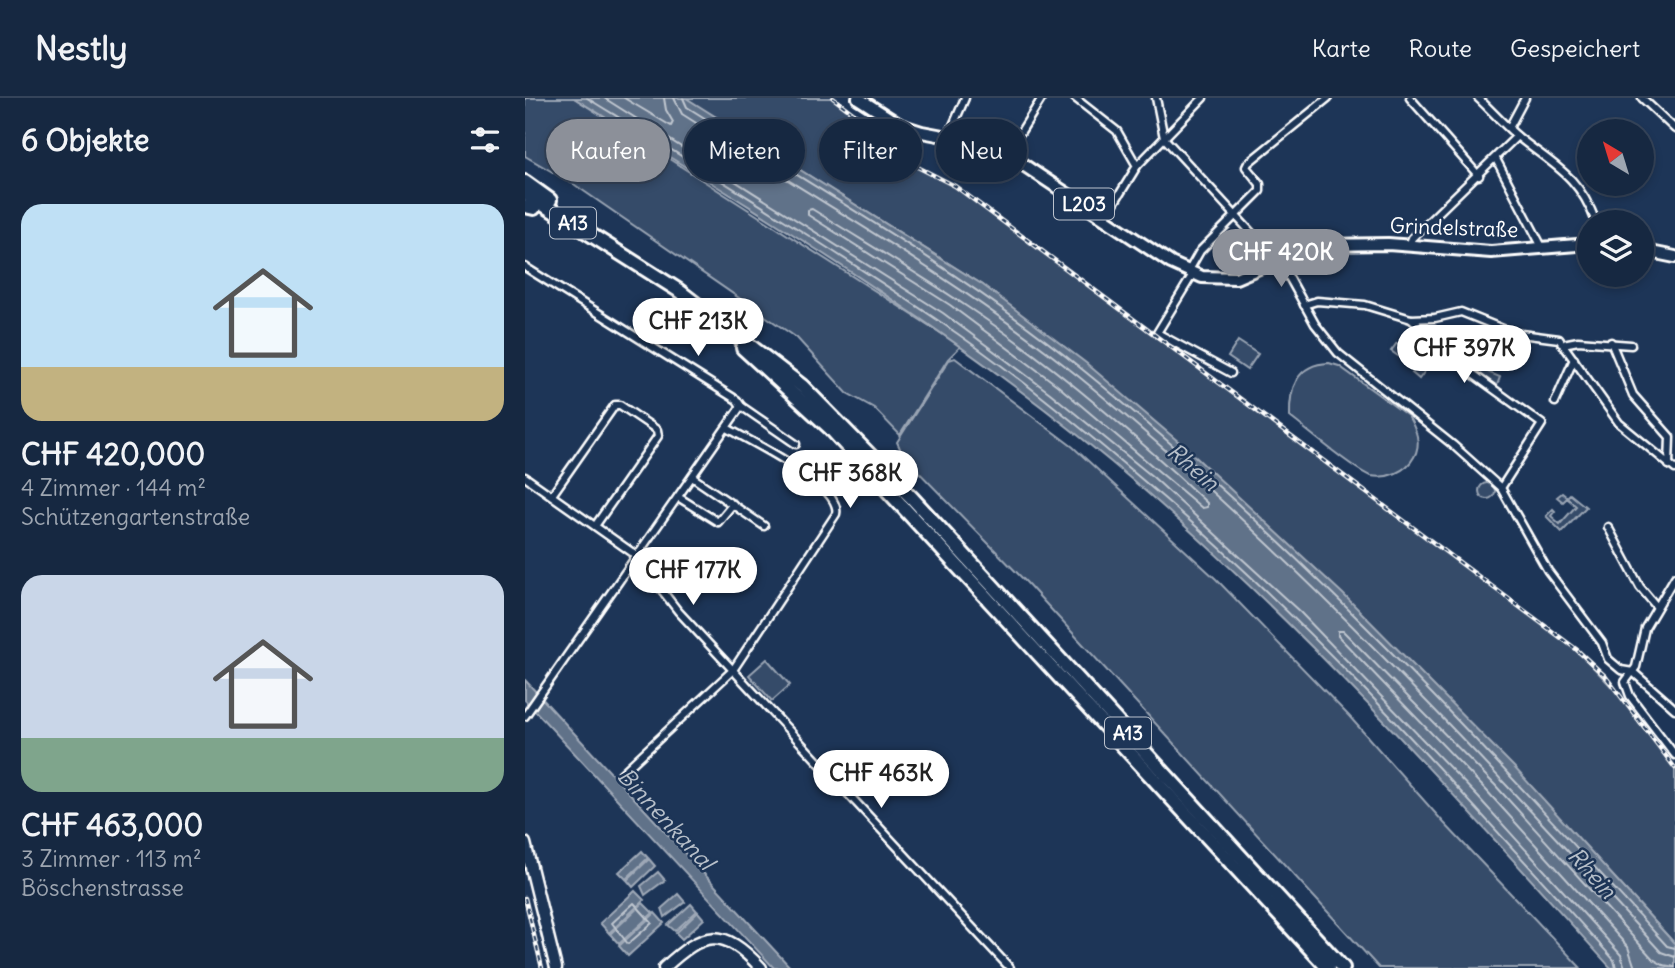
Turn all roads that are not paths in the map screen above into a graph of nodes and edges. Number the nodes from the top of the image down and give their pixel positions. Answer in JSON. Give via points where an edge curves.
{"nodes":[{"id":1,"x":858,"y":98,"type":"edge"},
{"id":2,"x":965,"y":98,"type":"edge"},
{"id":3,"x":1042,"y":98,"type":"edge"},
{"id":4,"x":1075,"y":98,"type":"edge"},
{"id":5,"x":1156,"y":98,"type":"edge"},
{"id":6,"x":1203,"y":98,"type":"edge"},
{"id":7,"x":1328,"y":98,"type":"edge"},
{"id":8,"x":1410,"y":98,"type":"edge"},
{"id":9,"x":1478,"y":98,"type":"edge"},
{"id":10,"x":1525,"y":98,"type":"edge"},
{"id":11,"x":1642,"y":98,"type":"edge"},
{"id":12,"x":956,"y":119,"type":"edge"},
{"id":13,"x":1027,"y":122,"type":"edge"},
{"id":14,"x":1509,"y":128,"type":"junction"},
{"id":15,"x":1675,"y":129,"type":"edge"},
{"id":16,"x":936,"y":134,"type":"edge"},
{"id":17,"x":1517,"y":136,"type":"junction"},
{"id":18,"x":1164,"y":138,"type":"junction"},
{"id":19,"x":1496,"y":159,"type":"junction"},
{"id":20,"x":1137,"y":166,"type":"junction"},
{"id":21,"x":1027,"y":167,"type":"edge"},
{"id":22,"x":1479,"y":176,"type":"junction"},
{"id":23,"x":525,"y":182,"type":"edge"},
{"id":24,"x":525,"y":193,"type":"edge"},
{"id":25,"x":528,"y":206,"type":"edge"},
{"id":26,"x":1590,"y":210,"type":"edge"},
{"id":27,"x":1235,"y":215,"type":"junction"},
{"id":28,"x":1105,"y":218,"type":"junction"},
{"id":29,"x":1577,"y":245,"type":"edge"},
{"id":30,"x":1409,"y":246,"type":"junction"},
{"id":31,"x":1542,"y":247,"type":"junction"},
{"id":32,"x":620,"y":252,"type":"junction"},
{"id":33,"x":1654,"y":253,"type":"edge"},
{"id":34,"x":1675,"y":257,"type":"edge"},
{"id":35,"x":1278,"y":260,"type":"junction"},
{"id":36,"x":525,"y":267,"type":"edge"},
{"id":37,"x":1190,"y":273,"type":"junction"},
{"id":38,"x":1304,"y":304,"type":"junction"},
{"id":39,"x":1412,"y":319,"type":"junction"},
{"id":40,"x":1611,"y":342,"type":"junction"},
{"id":41,"x":1563,"y":344,"type":"junction"},
{"id":42,"x":1631,"y":345,"type":"dead end"},
{"id":43,"x":1574,"y":359,"type":"junction"},
{"id":44,"x":1231,"y":373,"type":"dead end"},
{"id":45,"x":1555,"y":402,"type":"dead end"},
{"id":46,"x":741,"y":406,"type":"junction"},
{"id":47,"x":727,"y":428,"type":"junction"},
{"id":48,"x":796,"y":444,"type":"dead end"},
{"id":49,"x":1672,"y":467,"type":"edge"},
{"id":50,"x":525,"y":477,"type":"edge"},
{"id":51,"x":692,"y":477,"type":"junction"},
{"id":52,"x":1501,"y":488,"type":"junction"},
{"id":53,"x":552,"y":495,"type":"junction"},
{"id":54,"x":678,"y":497,"type":"junction"},
{"id":55,"x":733,"y":504,"type":"junction"},
{"id":56,"x":595,"y":526,"type":"junction"},
{"id":57,"x":764,"y":526,"type":"dead end"},
{"id":58,"x":1608,"y":527,"type":"dead end"},
{"id":59,"x":636,"y":557,"type":"junction"},
{"id":60,"x":1674,"y":581,"type":"edge"},
{"id":61,"x":1656,"y":606,"type":"junction"},
{"id":62,"x":733,"y":670,"type":"junction"},
{"id":63,"x":1633,"y":672,"type":"junction"},
{"id":64,"x":1675,"y":709,"type":"edge"},
{"id":65,"x":526,"y":715,"type":"edge"},
{"id":66,"x":1675,"y":755,"type":"edge"},
{"id":67,"x":621,"y":774,"type":"dead end"},
{"id":68,"x":525,"y":843,"type":"edge"},
{"id":69,"x":556,"y":968,"type":"edge"},
{"id":70,"x":664,"y":968,"type":"edge"},
{"id":71,"x":761,"y":968,"type":"edge"},
{"id":72,"x":1010,"y":968,"type":"edge"},
{"id":73,"x":1328,"y":968,"type":"edge"},
{"id":74,"x":1343,"y":968,"type":"edge"}],
"edges":[{"from":1,"to":16,"type":"main road","number":"L203","via":[[900,125]]},
{"from":2,"to":12,"type":"street"},
{"from":3,"to":13,"type":"street"},
{"from":4,"to":20,"type":"street","via":[[1117,131]]},
{"from":5,"to":18,"type":"street"},
{"from":6,"to":18,"type":"street"},
{"from":7,"to":27,"type":"street","via":[[1248,163],[1248,172],[1261,187]]},
{"from":8,"to":22,"type":"street"},
{"from":9,"to":14,"type":"street"},
{"from":10,"to":14,"type":"street"},
{"from":11,"to":15,"type":"street"},
{"from":14,"to":17,"type":"street"},
{"from":17,"to":19,"type":"street"},
{"from":17,"to":26,"type":"street","via":[[1561,167]]},
{"from":18,"to":20,"type":"street"},
{"from":18,"to":27,"type":"street"},
{"from":19,"to":22,"type":"street"},
{"from":19,"to":31,"type":"street"},
{"from":20,"to":28,"type":"street"},
{"from":21,"to":28,"type":"main road","number":"L203"},
{"from":22,"to":30,"type":"street","via":[[1412,238]]},
{"from":23,"to":32,"type":"highway","number":"A13","via":[[616,244]]},
{"from":24,"to":32,"type":"highway","number":"A13"},
{"from":25,"to":73,"type":"highway","number":"A13","via":[[699,314],[796,394]]},
{"from":27,"to":35,"type":"street"},
{"from":27,"to":37,"type":"street","via":[[1200,251]]},
{"from":28,"to":37,"type":"main road","number":"L203"},
{"from":29,"to":31,"type":"main road","name":"Grindelstraße","number":"L203"},
{"from":30,"to":31,"type":"main road","name":"Grindelstraße","number":"L203","via":[[1490,252]]},
{"from":30,"to":35,"type":"main road","name":"Grindelstraße","number":"L203","via":[[1322,245]]},
{"from":32,"to":74,"type":"highway","number":"A13","via":[[746,340],[837,420]]},
{"from":33,"to":34,"type":"main road"},
{"from":35,"to":37,"type":"main road","number":"L203","via":[[1236,278]]},
{"from":35,"to":38,"type":"street"},
{"from":36,"to":46,"type":"street","via":[[692,370]]},
{"from":37,"to":44,"type":"street","via":[[1157,333]]},
{"from":38,"to":39,"type":"street","via":[[1365,305]]},
{"from":38,"to":52,"type":"street","via":[[1327,342],[1345,360]]},
{"from":39,"to":41,"type":"street","via":[[1461,312],[1513,333]]},
{"from":39,"to":52,"type":"street","via":[[1459,364],[1542,424]]},
{"from":40,"to":41,"type":"street"},
{"from":40,"to":42,"type":"street"},
{"from":40,"to":49,"type":"street","via":[[1633,395],[1670,437]]},
{"from":41,"to":43,"type":"street"},
{"from":43,"to":45,"type":"street"},
{"from":43,"to":49,"type":"street","via":[[1619,423]]},
{"from":46,"to":47,"type":"street"},
{"from":46,"to":48,"type":"street"},
{"from":47,"to":51,"type":"street"},
{"from":47,"to":62,"type":"street","via":[[808,476],[837,508]]},
{"from":50,"to":53,"type":"street"},
{"from":51,"to":54,"type":"street"},
{"from":51,"to":55,"type":"street"},
{"from":52,"to":63,"type":"street","via":[[1548,570],[1602,643],[1608,659],[1621,670]]},
{"from":53,"to":56,"type":"street"},
{"from":53,"to":56,"type":"street","via":[[615,405],[657,430],[658,436]]},
{"from":54,"to":55,"type":"street","via":[[718,522]]},
{"from":54,"to":59,"type":"street"},
{"from":55,"to":57,"type":"street"},
{"from":56,"to":59,"type":"street"},
{"from":58,"to":61,"type":"street","via":[[1636,581]]},
{"from":59,"to":62,"type":"street"},
{"from":59,"to":65,"type":"street"},
{"from":60,"to":61,"type":"street"},
{"from":61,"to":63,"type":"street"},
{"from":62,"to":67,"type":"street"},
{"from":62,"to":72,"type":"street"},
{"from":63,"to":64,"type":"street"},
{"from":63,"to":66,"type":"street","via":[[1625,682],[1630,696]]},
{"from":68,"to":69,"type":"street"},
{"from":70,"to":71,"type":"street","via":[[693,943],[711,937],[739,945]]}]}
